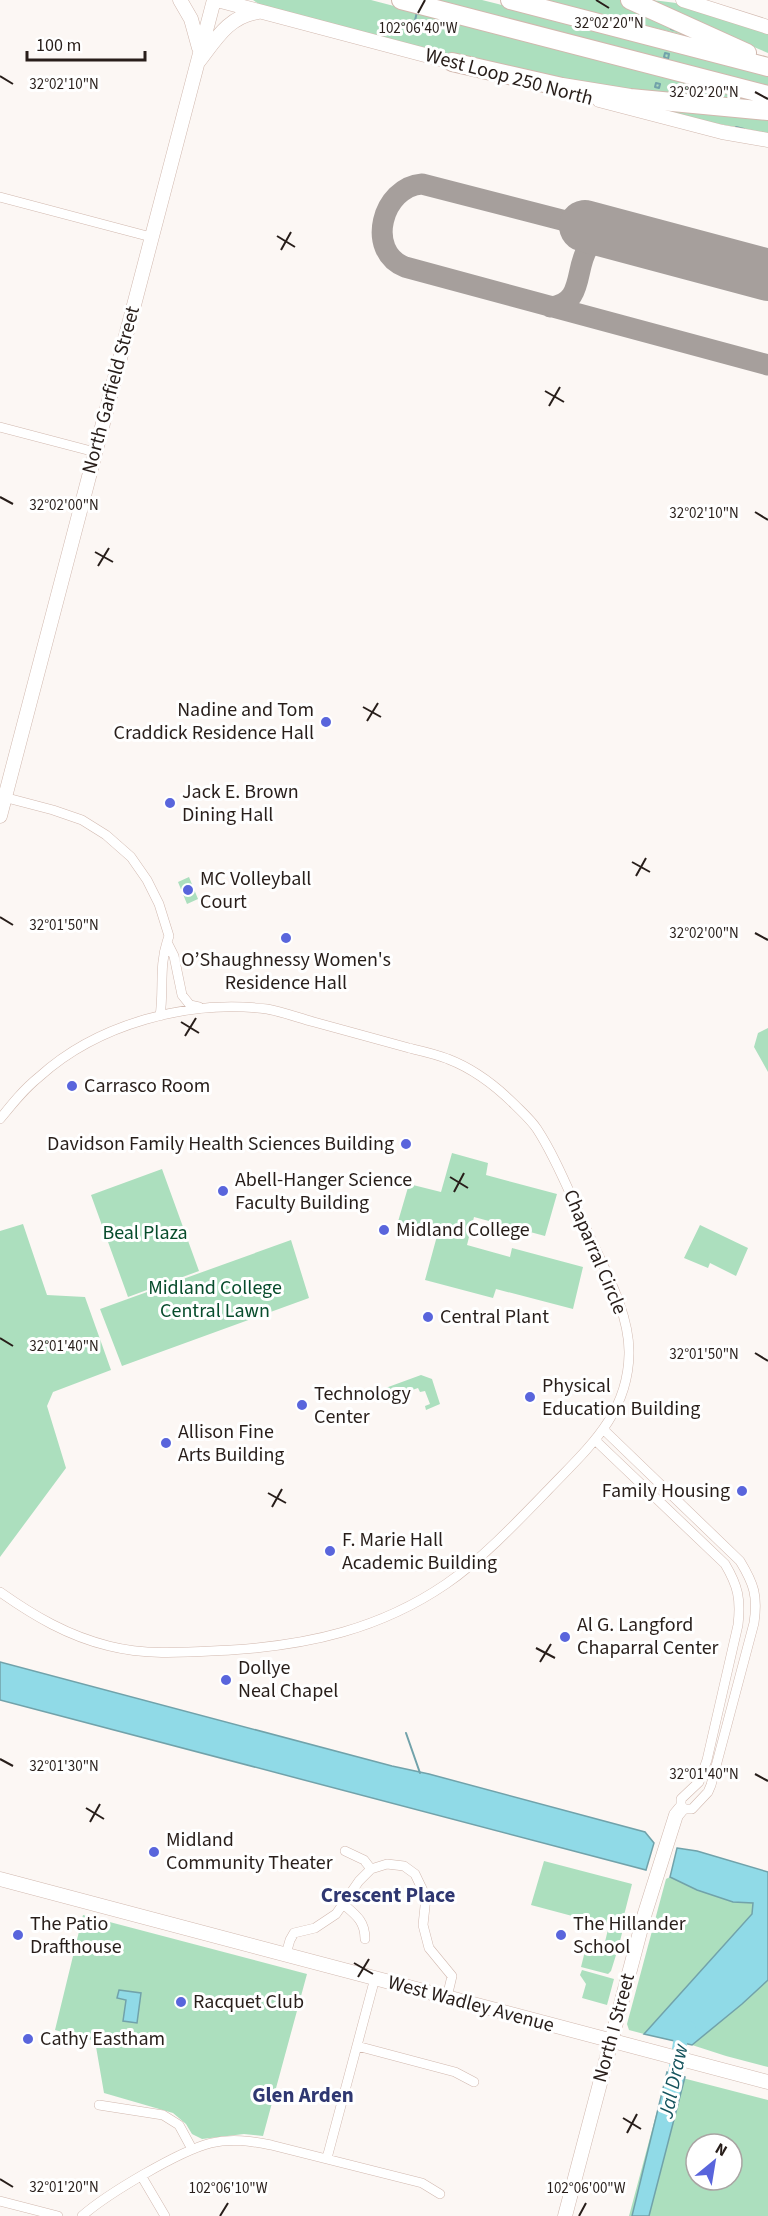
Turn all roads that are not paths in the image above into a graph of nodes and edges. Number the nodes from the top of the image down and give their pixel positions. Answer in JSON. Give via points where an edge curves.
{"nodes":[{"id":1,"x":180,"y":0,"type":"edge"},
{"id":2,"x":215,"y":0,"type":"edge"},
{"id":3,"x":249,"y":0,"type":"edge"},
{"id":4,"x":401,"y":0,"type":"edge"},
{"id":5,"x":510,"y":0,"type":"edge"},
{"id":6,"x":630,"y":0,"type":"edge"},
{"id":7,"x":683,"y":0,"type":"edge"},
{"id":8,"x":260,"y":11,"type":"junction"},
{"id":9,"x":768,"y":27,"type":"edge"},
{"id":10,"x":200,"y":49,"type":"junction"},
{"id":11,"x":452,"y":62,"type":"junction"},
{"id":12,"x":768,"y":62,"type":"edge"},
{"id":13,"x":196,"y":64,"type":"junction"},
{"id":14,"x":768,"y":67,"type":"edge"},
{"id":15,"x":768,"y":95,"type":"edge"},
{"id":16,"x":768,"y":111,"type":"edge"},
{"id":17,"x":768,"y":140,"type":"edge"},
{"id":18,"x":0,"y":197,"type":"edge"},
{"id":19,"x":151,"y":237,"type":"junction"},
{"id":20,"x":0,"y":427,"type":"edge"},
{"id":21,"x":95,"y":452,"type":"junction"},
{"id":22,"x":2,"y":797,"type":"edge"},
{"id":23,"x":0,"y":816,"type":"edge"},
{"id":24,"x":167,"y":942,"type":"junction"},
{"id":25,"x":202,"y":1008,"type":"junction"},
{"id":26,"x":160,"y":1016,"type":"junction"},
{"id":27,"x":0,"y":1119,"type":"edge"},
{"id":28,"x":604,"y":1430,"type":"junction"},
{"id":29,"x":596,"y":1441,"type":"junction"},
{"id":30,"x":0,"y":1592,"type":"edge"},
{"id":31,"x":725,"y":1681,"type":"junction"},
{"id":32,"x":738,"y":1685,"type":"junction"},
{"id":33,"x":681,"y":1809,"type":"junction"},
{"id":34,"x":345,"y":1851,"type":"dead end"},
{"id":35,"x":371,"y":1869,"type":"junction"},
{"id":36,"x":0,"y":1879,"type":"edge"},
{"id":37,"x":343,"y":1904,"type":"junction"},
{"id":38,"x":365,"y":1939,"type":"dead end"},
{"id":39,"x":286,"y":1954,"type":"junction"},
{"id":40,"x":375,"y":1978,"type":"junction"},
{"id":41,"x":447,"y":1997,"type":"junction"},
{"id":42,"x":611,"y":2041,"type":"junction"},
{"id":43,"x":357,"y":2046,"type":"junction"},
{"id":44,"x":474,"y":2082,"type":"dead end"},
{"id":45,"x":768,"y":2082,"type":"edge"},
{"id":46,"x":99,"y":2105,"type":"dead end"},
{"id":47,"x":192,"y":2149,"type":"junction"},
{"id":48,"x":327,"y":2158,"type":"junction"},
{"id":49,"x":142,"y":2177,"type":"junction"},
{"id":50,"x":440,"y":2194,"type":"dead end"},
{"id":51,"x":0,"y":2201,"type":"edge"},
{"id":52,"x":58,"y":2216,"type":"edge"},
{"id":53,"x":82,"y":2216,"type":"edge"},
{"id":54,"x":165,"y":2216,"type":"edge"},
{"id":55,"x":565,"y":2216,"type":"edge"}],
"edges":[{"from":1,"to":10,"type":"main road","via":[[191,19]]},
{"from":2,"to":8,"type":"main road","name":"West Loop 250 North"},
{"from":2,"to":10,"type":"main road","name":"North Garfield Street"},
{"from":3,"to":8,"type":"main road"},
{"from":4,"to":15,"type":"highway"},
{"from":5,"to":14,"type":"highway"},
{"from":6,"to":12,"type":"highway"},
{"from":7,"to":9,"type":"main road"},
{"from":8,"to":11,"type":"main road","name":"West Loop 250 North"},
{"from":8,"to":13,"type":"main road","via":[[238,17],[228,25]]},
{"from":10,"to":13,"type":"main road","name":"North Garfield Street"},
{"from":11,"to":16,"type":"highway","via":[[630,98]]},
{"from":11,"to":17,"type":"main road","name":"West Loop 250 North","via":[[722,132]]},
{"from":13,"to":19,"type":"main road","name":"North Garfield Street"},
{"from":18,"to":19,"type":"street"},
{"from":19,"to":21,"type":"main road","name":"North Garfield Street"},
{"from":20,"to":21,"type":"street"},
{"from":21,"to":22,"type":"main road","name":"North Garfield Street"},
{"from":22,"to":23,"type":"main road","name":"North Garfield Street"},
{"from":22,"to":24,"type":"street","via":[[73,816],[122,849],[138,866],[157,899]]},
{"from":24,"to":25,"type":"street","via":[[182,995],[190,1005]]},
{"from":24,"to":26,"type":"street","via":[[162,957]]},
{"from":25,"to":26,"type":"street","name":"Chaparral Circle"},
{"from":25,"to":28,"type":"street","name":"Chaparral Circle","via":[[270,1010],[447,1059],[499,1089],[534,1125],[560,1172],[624,1317],[629,1355],[622,1395]]},
{"from":26,"to":27,"type":"street","name":"Chaparral Circle","via":[[144,1018],[69,1054],[40,1075]]},
{"from":28,"to":29,"type":"street","name":"Chaparral Circle"},
{"from":28,"to":32,"type":"street","via":[[740,1561],[751,1578],[757,1601]]},
{"from":29,"to":30,"type":"street","name":"Chaparral Circle","via":[[525,1514],[446,1584],[373,1623],[325,1639],[211,1652],[121,1649],[66,1632]]},
{"from":29,"to":31,"type":"street","via":[[725,1564],[734,1580],[740,1603]]},
{"from":31,"to":32,"type":"street"},
{"from":31,"to":33,"type":"street","via":[[707,1760],[699,1782],[681,1799]]},
{"from":32,"to":33,"type":"street","via":[[708,1792],[692,1809]]},
{"from":33,"to":42,"type":"main road","name":"North I Street","via":[[675,1815],[645,1913]]},
{"from":34,"to":35,"type":"street","via":[[364,1860]]},
{"from":35,"to":37,"type":"street"},
{"from":35,"to":41,"type":"street","via":[[387,1864],[404,1866],[415,1875],[426,1897],[423,1924],[429,1948],[452,1976]]},
{"from":36,"to":39,"type":"main road","name":"West Wadley Avenue"},
{"from":37,"to":38,"type":"street","via":[[357,1915],[365,1928]]},
{"from":37,"to":39,"type":"street","via":[[336,1914],[315,1928],[294,1934]]},
{"from":39,"to":40,"type":"main road","name":"West Wadley Avenue"},
{"from":40,"to":41,"type":"main road","name":"West Wadley Avenue"},
{"from":40,"to":43,"type":"street"},
{"from":41,"to":42,"type":"main road","name":"West Wadley Avenue"},
{"from":42,"to":45,"type":"main road","name":"West Wadley Avenue"},
{"from":42,"to":55,"type":"main road","name":"North I Street"},
{"from":43,"to":44,"type":"street","via":[[455,2072]]},
{"from":43,"to":48,"type":"street"},
{"from":46,"to":47,"type":"street","via":[[163,2115],[179,2125]]},
{"from":47,"to":48,"type":"street","via":[[236,2141]]},
{"from":47,"to":49,"type":"street"},
{"from":48,"to":50,"type":"street","via":[[422,2183]]},
{"from":49,"to":53,"type":"street"},
{"from":49,"to":54,"type":"street"},
{"from":51,"to":52,"type":"street"}]}
